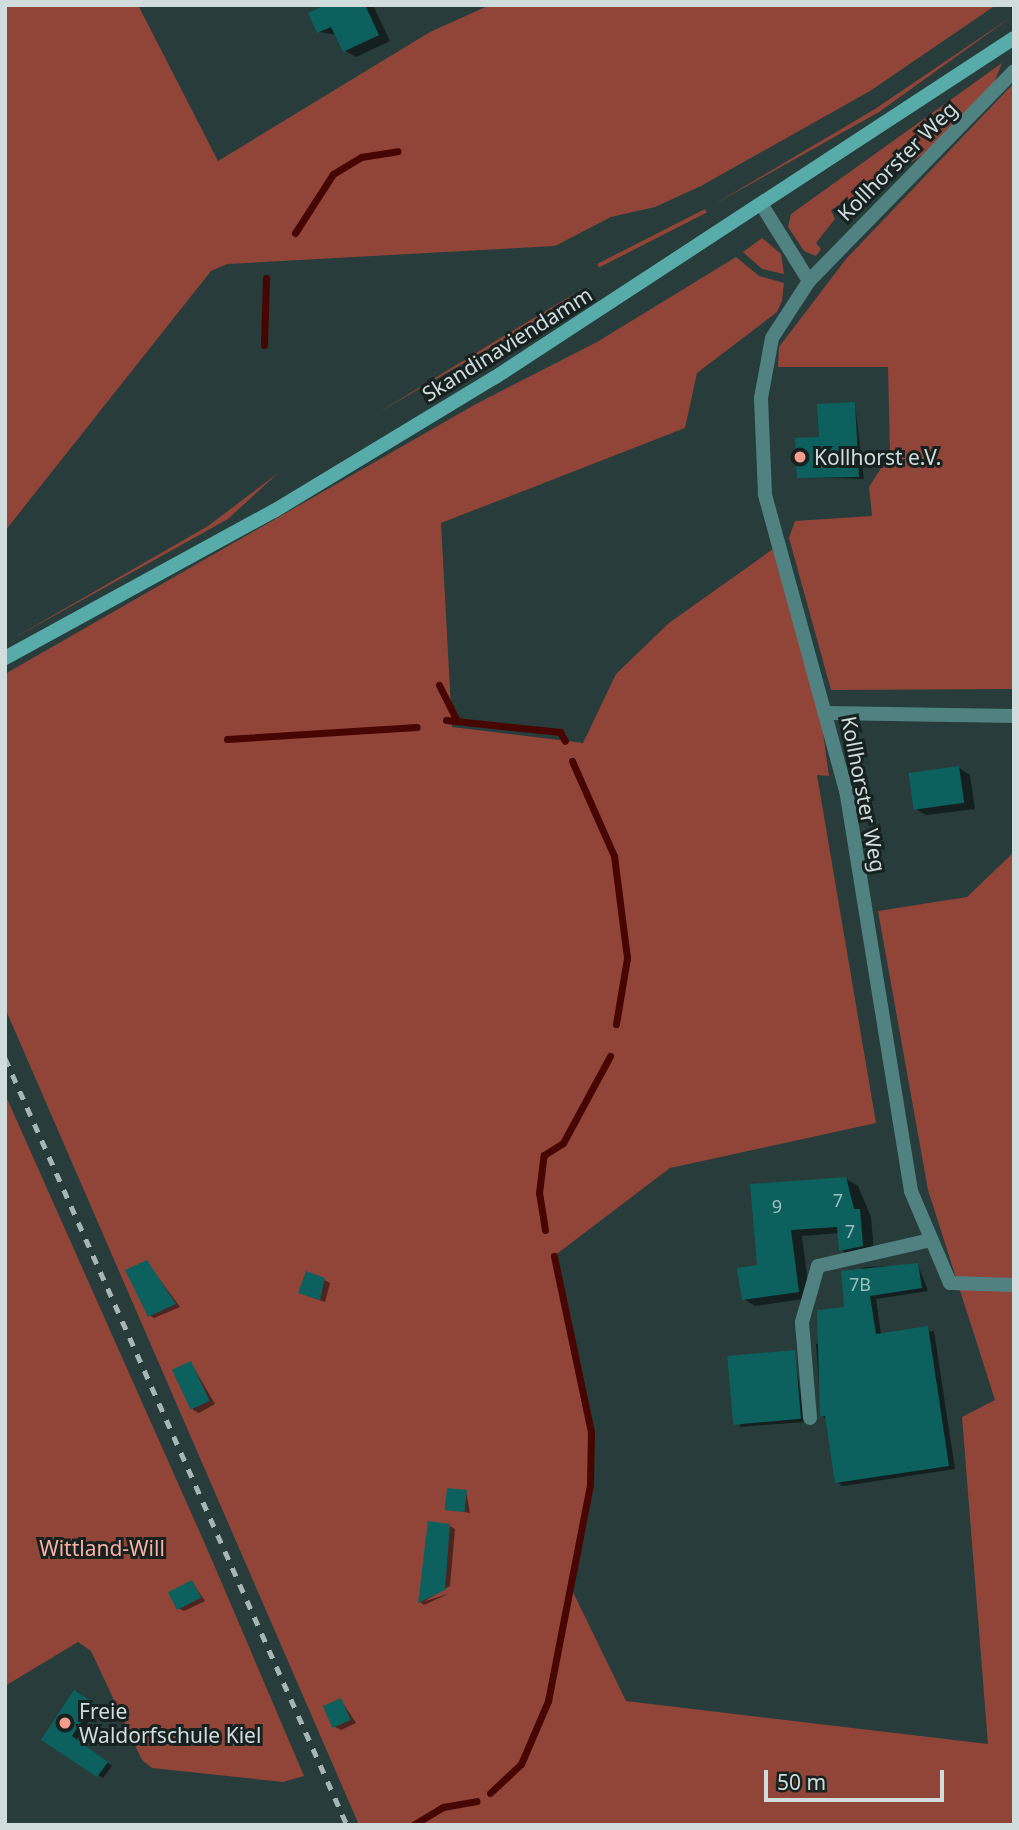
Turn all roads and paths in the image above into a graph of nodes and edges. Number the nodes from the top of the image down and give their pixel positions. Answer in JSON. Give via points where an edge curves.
{"nodes":[{"id":1,"x":1014,"y":38,"type":"edge"},
{"id":2,"x":1014,"y":71,"type":"edge"},
{"id":3,"x":763,"y":206,"type":"junction"},
{"id":4,"x":810,"y":281,"type":"junction"},
{"id":5,"x":5,"y":658,"type":"edge"},
{"id":6,"x":827,"y":713,"type":"junction"},
{"id":7,"x":1014,"y":716,"type":"edge"},
{"id":8,"x":931,"y":1240,"type":"junction"},
{"id":9,"x":1014,"y":1285,"type":"edge"},
{"id":10,"x":810,"y":1418,"type":"dead end"}],
"edges":[{"from":1,"to":3,"type":"main road","name":"Skandinaviendamm"},
{"from":2,"to":4,"type":"street","name":"Kollhorster Weg"},
{"from":3,"to":4,"type":"street"},
{"from":3,"to":5,"type":"main road","name":"Skandinaviendamm","via":[[285,504]]},
{"from":4,"to":6,"type":"street","name":"Kollhorster Weg","via":[[772,338],[760,438],[780,555]]},
{"from":6,"to":7,"type":"street"},
{"from":6,"to":8,"type":"street","name":"Kollhorster Weg","via":[[846,791],[911,1191]]},
{"from":8,"to":9,"type":"street","name":"Kollhorster Weg","via":[[950,1283]]},
{"from":8,"to":10,"type":"street","via":[[818,1266],[802,1322]]}]}
